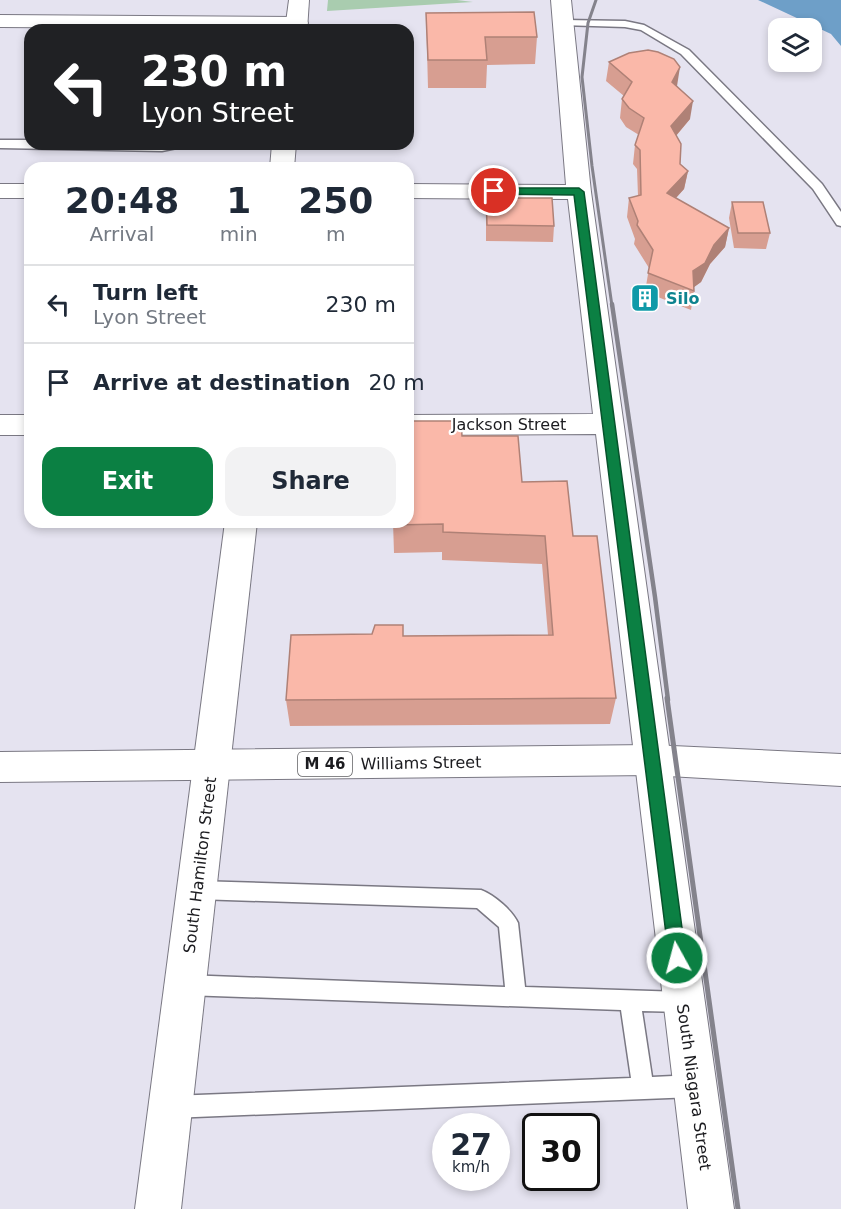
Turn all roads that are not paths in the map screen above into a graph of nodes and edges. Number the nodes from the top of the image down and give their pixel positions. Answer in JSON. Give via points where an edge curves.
{"nodes":[{"id":1,"x":299,"y":0,"type":"edge"},
{"id":2,"x":561,"y":0,"type":"edge"},
{"id":3,"x":0,"y":21,"type":"edge"},
{"id":4,"x":565,"y":23,"type":"junction"},
{"id":5,"x":80,"y":24,"type":"edge"},
{"id":6,"x":296,"y":24,"type":"edge"},
{"id":7,"x":0,"y":144,"type":"edge"},
{"id":8,"x":24,"y":144,"type":"edge"},
{"id":9,"x":0,"y":191,"type":"edge"},
{"id":10,"x":24,"y":191,"type":"edge"},
{"id":11,"x":414,"y":191,"type":"edge"},
{"id":12,"x":579,"y":192,"type":"junction"},
{"id":13,"x":841,"y":222,"type":"edge"},
{"id":14,"x":610,"y":424,"type":"junction"},
{"id":15,"x":0,"y":425,"type":"edge"},
{"id":16,"x":24,"y":425,"type":"edge"},
{"id":17,"x":414,"y":425,"type":"edge"},
{"id":18,"x":240,"y":528,"type":"edge"},
{"id":19,"x":651,"y":760,"type":"junction"},
{"id":20,"x":211,"y":765,"type":"junction"},
{"id":21,"x":0,"y":767,"type":"edge"},
{"id":22,"x":841,"y":770,"type":"edge"},
{"id":23,"x":196,"y":890,"type":"junction"},
{"id":24,"x":185,"y":985,"type":"junction"},
{"id":25,"x":516,"y":997,"type":"junction"},
{"id":26,"x":630,"y":1001,"type":"junction"},
{"id":27,"x":683,"y":1002,"type":"junction"},
{"id":28,"x":642,"y":1086,"type":"junction"},
{"id":29,"x":694,"y":1086,"type":"junction"},
{"id":30,"x":170,"y":1107,"type":"junction"},
{"id":31,"x":158,"y":1209,"type":"edge"},
{"id":32,"x":711,"y":1209,"type":"edge"}],
"edges":[{"from":1,"to":6,"type":"main road"},
{"from":2,"to":4,"type":"main road","name":"South Niagara Street"},
{"from":3,"to":5,"type":"main road"},
{"from":4,"to":12,"type":"main road","name":"South Niagara Street"},
{"from":4,"to":13,"type":"lane","via":[[644,28],[685,52],[818,187]]},
{"from":7,"to":8,"type":"lane"},
{"from":9,"to":10,"type":"main road"},
{"from":11,"to":12,"type":"main road"},
{"from":12,"to":14,"type":"main road","name":"South Niagara Street"},
{"from":14,"to":17,"type":"main road","name":"Jackson Street"},
{"from":14,"to":19,"type":"main road","name":"South Niagara Street"},
{"from":15,"to":16,"type":"main road"},
{"from":18,"to":20,"type":"main road","name":"South Hamilton Street"},
{"from":19,"to":20,"type":"main road","name":"Williams Street","number":"M 46"},
{"from":19,"to":22,"type":"main road","name":"Williams Street","number":"M 46"},
{"from":19,"to":27,"type":"main road","name":"South Niagara Street"},
{"from":20,"to":21,"type":"main road","name":"Williams Street","number":"M 46"},
{"from":20,"to":23,"type":"main road","name":"South Hamilton Street"},
{"from":23,"to":24,"type":"main road","name":"South Hamilton Street"},
{"from":23,"to":25,"type":"lane","via":[[481,900],[508,923]]},
{"from":24,"to":25,"type":"lane"},
{"from":24,"to":30,"type":"main road","name":"South Hamilton Street"},
{"from":25,"to":26,"type":"lane"},
{"from":26,"to":27,"type":"lane"},
{"from":26,"to":28,"type":"lane"},
{"from":27,"to":29,"type":"main road","name":"South Niagara Street"},
{"from":28,"to":29,"type":"lane"},
{"from":28,"to":30,"type":"lane"},
{"from":29,"to":32,"type":"main road","name":"South Niagara Street"},
{"from":30,"to":31,"type":"main road","name":"South Hamilton Street"}]}
